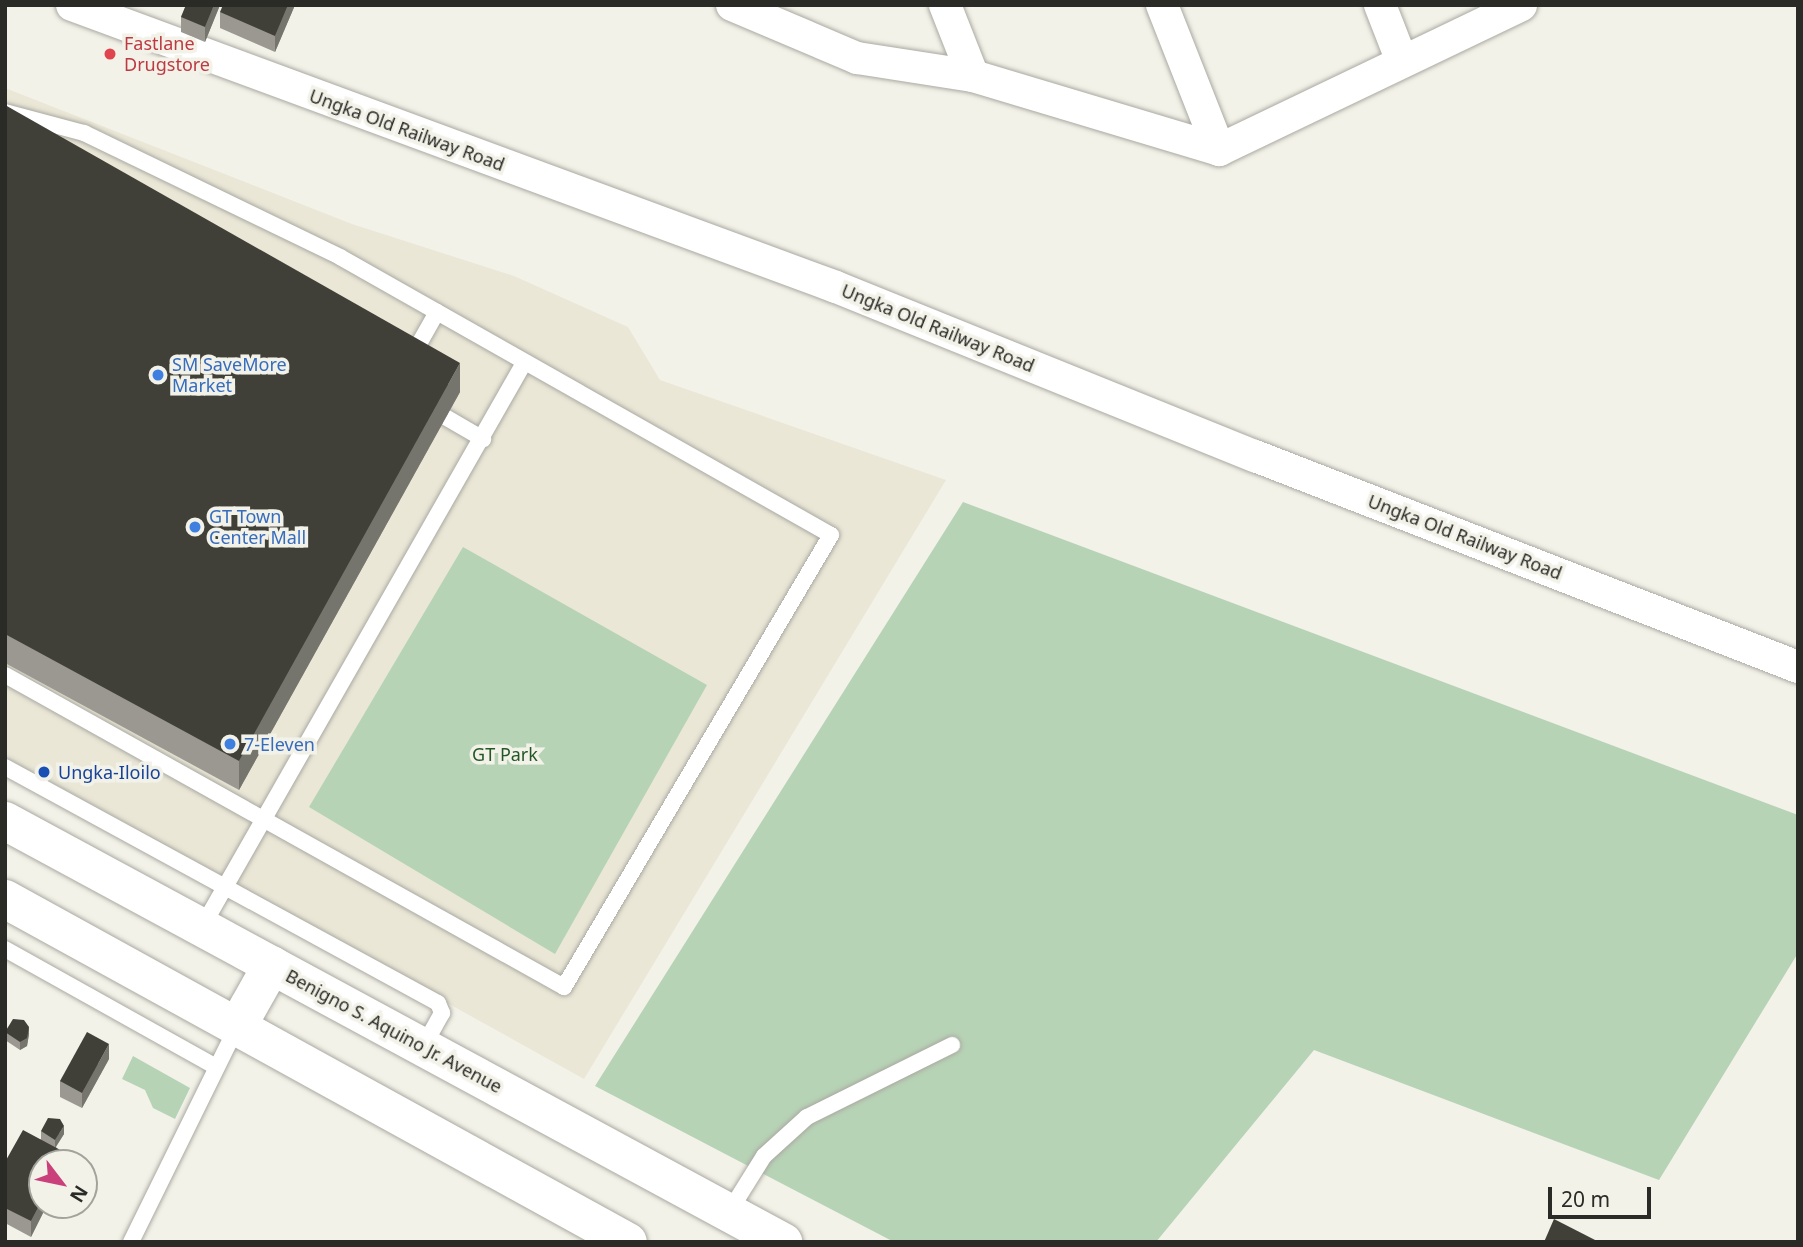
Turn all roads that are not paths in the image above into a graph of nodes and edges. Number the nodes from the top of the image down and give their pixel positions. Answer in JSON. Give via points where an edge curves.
{"nodes":[{"id":1,"x":72,"y":5,"type":"edge"},
{"id":2,"x":945,"y":5,"type":"edge"},
{"id":3,"x":1162,"y":5,"type":"edge"},
{"id":4,"x":1380,"y":5,"type":"edge"},
{"id":5,"x":1521,"y":5,"type":"edge"},
{"id":6,"x":734,"y":6,"type":"edge"},
{"id":7,"x":1401,"y":59,"type":"junction"},
{"id":8,"x":973,"y":76,"type":"junction"},
{"id":9,"x":5,"y":112,"type":"edge"},
{"id":10,"x":1219,"y":150,"type":"junction"},
{"id":11,"x":437,"y":312,"type":"junction"},
{"id":12,"x":524,"y":363,"type":"junction"},
{"id":13,"x":401,"y":377,"type":"edge"},
{"id":14,"x":417,"y":400,"type":"edge"},
{"id":15,"x":483,"y":439,"type":"junction"},
{"id":16,"x":1798,"y":667,"type":"edge"},
{"id":17,"x":5,"y":675,"type":"edge"},
{"id":18,"x":5,"y":767,"type":"edge"},
{"id":19,"x":264,"y":817,"type":"junction"},
{"id":20,"x":5,"y":821,"type":"edge"},
{"id":21,"x":224,"y":887,"type":"junction"},
{"id":22,"x":5,"y":899,"type":"edge"},
{"id":23,"x":201,"y":929,"type":"junction"},
{"id":24,"x":5,"y":949,"type":"edge"},
{"id":25,"x":272,"y":965,"type":"junction"},
{"id":26,"x":237,"y":1027,"type":"junction"},
{"id":27,"x":953,"y":1045,"type":"dead end"},
{"id":28,"x":424,"y":1046,"type":"junction"},
{"id":29,"x":216,"y":1067,"type":"junction"},
{"id":30,"x":729,"y":1212,"type":"junction"},
{"id":31,"x":131,"y":1242,"type":"edge"},
{"id":32,"x":628,"y":1242,"type":"edge"},
{"id":33,"x":783,"y":1242,"type":"edge"}],
"edges":[{"from":1,"to":16,"type":"street","name":"Ungka Old Railway Road","via":[[836,286],[1255,456]]},
{"from":2,"to":8,"type":"street"},
{"from":3,"to":10,"type":"street"},
{"from":4,"to":7,"type":"street"},
{"from":5,"to":7,"type":"street"},
{"from":6,"to":8,"type":"street","via":[[858,58]]},
{"from":7,"to":10,"type":"street"},
{"from":8,"to":10,"type":"street"},
{"from":9,"to":11,"type":"lane","via":[[96,139],[340,257]]},
{"from":11,"to":12,"type":"lane"},
{"from":11,"to":13,"type":"lane"},
{"from":12,"to":15,"type":"lane"},
{"from":12,"to":19,"type":"lane","via":[[831,535],[564,987]]},
{"from":14,"to":15,"type":"lane"},
{"from":15,"to":19,"type":"lane"},
{"from":17,"to":19,"type":"lane"},
{"from":18,"to":21,"type":"lane"},
{"from":19,"to":21,"type":"lane"},
{"from":20,"to":23,"type":"main road","name":"Benigno S. Aquino Jr. Avenue"},
{"from":21,"to":23,"type":"lane"},
{"from":21,"to":28,"type":"lane","via":[[438,1003],[442,1013]]},
{"from":22,"to":26,"type":"main road"},
{"from":23,"to":25,"type":"main road","name":"Benigno S. Aquino Jr. Avenue"},
{"from":24,"to":29,"type":"lane"},
{"from":25,"to":26,"type":"main road"},
{"from":25,"to":28,"type":"main road","name":"Benigno S. Aquino Jr. Avenue"},
{"from":26,"to":29,"type":"lane"},
{"from":26,"to":32,"type":"main road"},
{"from":27,"to":30,"type":"lane","via":[[807,1117],[764,1156]]},
{"from":28,"to":30,"type":"main road","name":"Benigno S. Aquino Jr. Avenue"},
{"from":29,"to":31,"type":"lane"},
{"from":30,"to":33,"type":"main road","name":"Benigno S. Aquino Jr. Avenue"}]}
